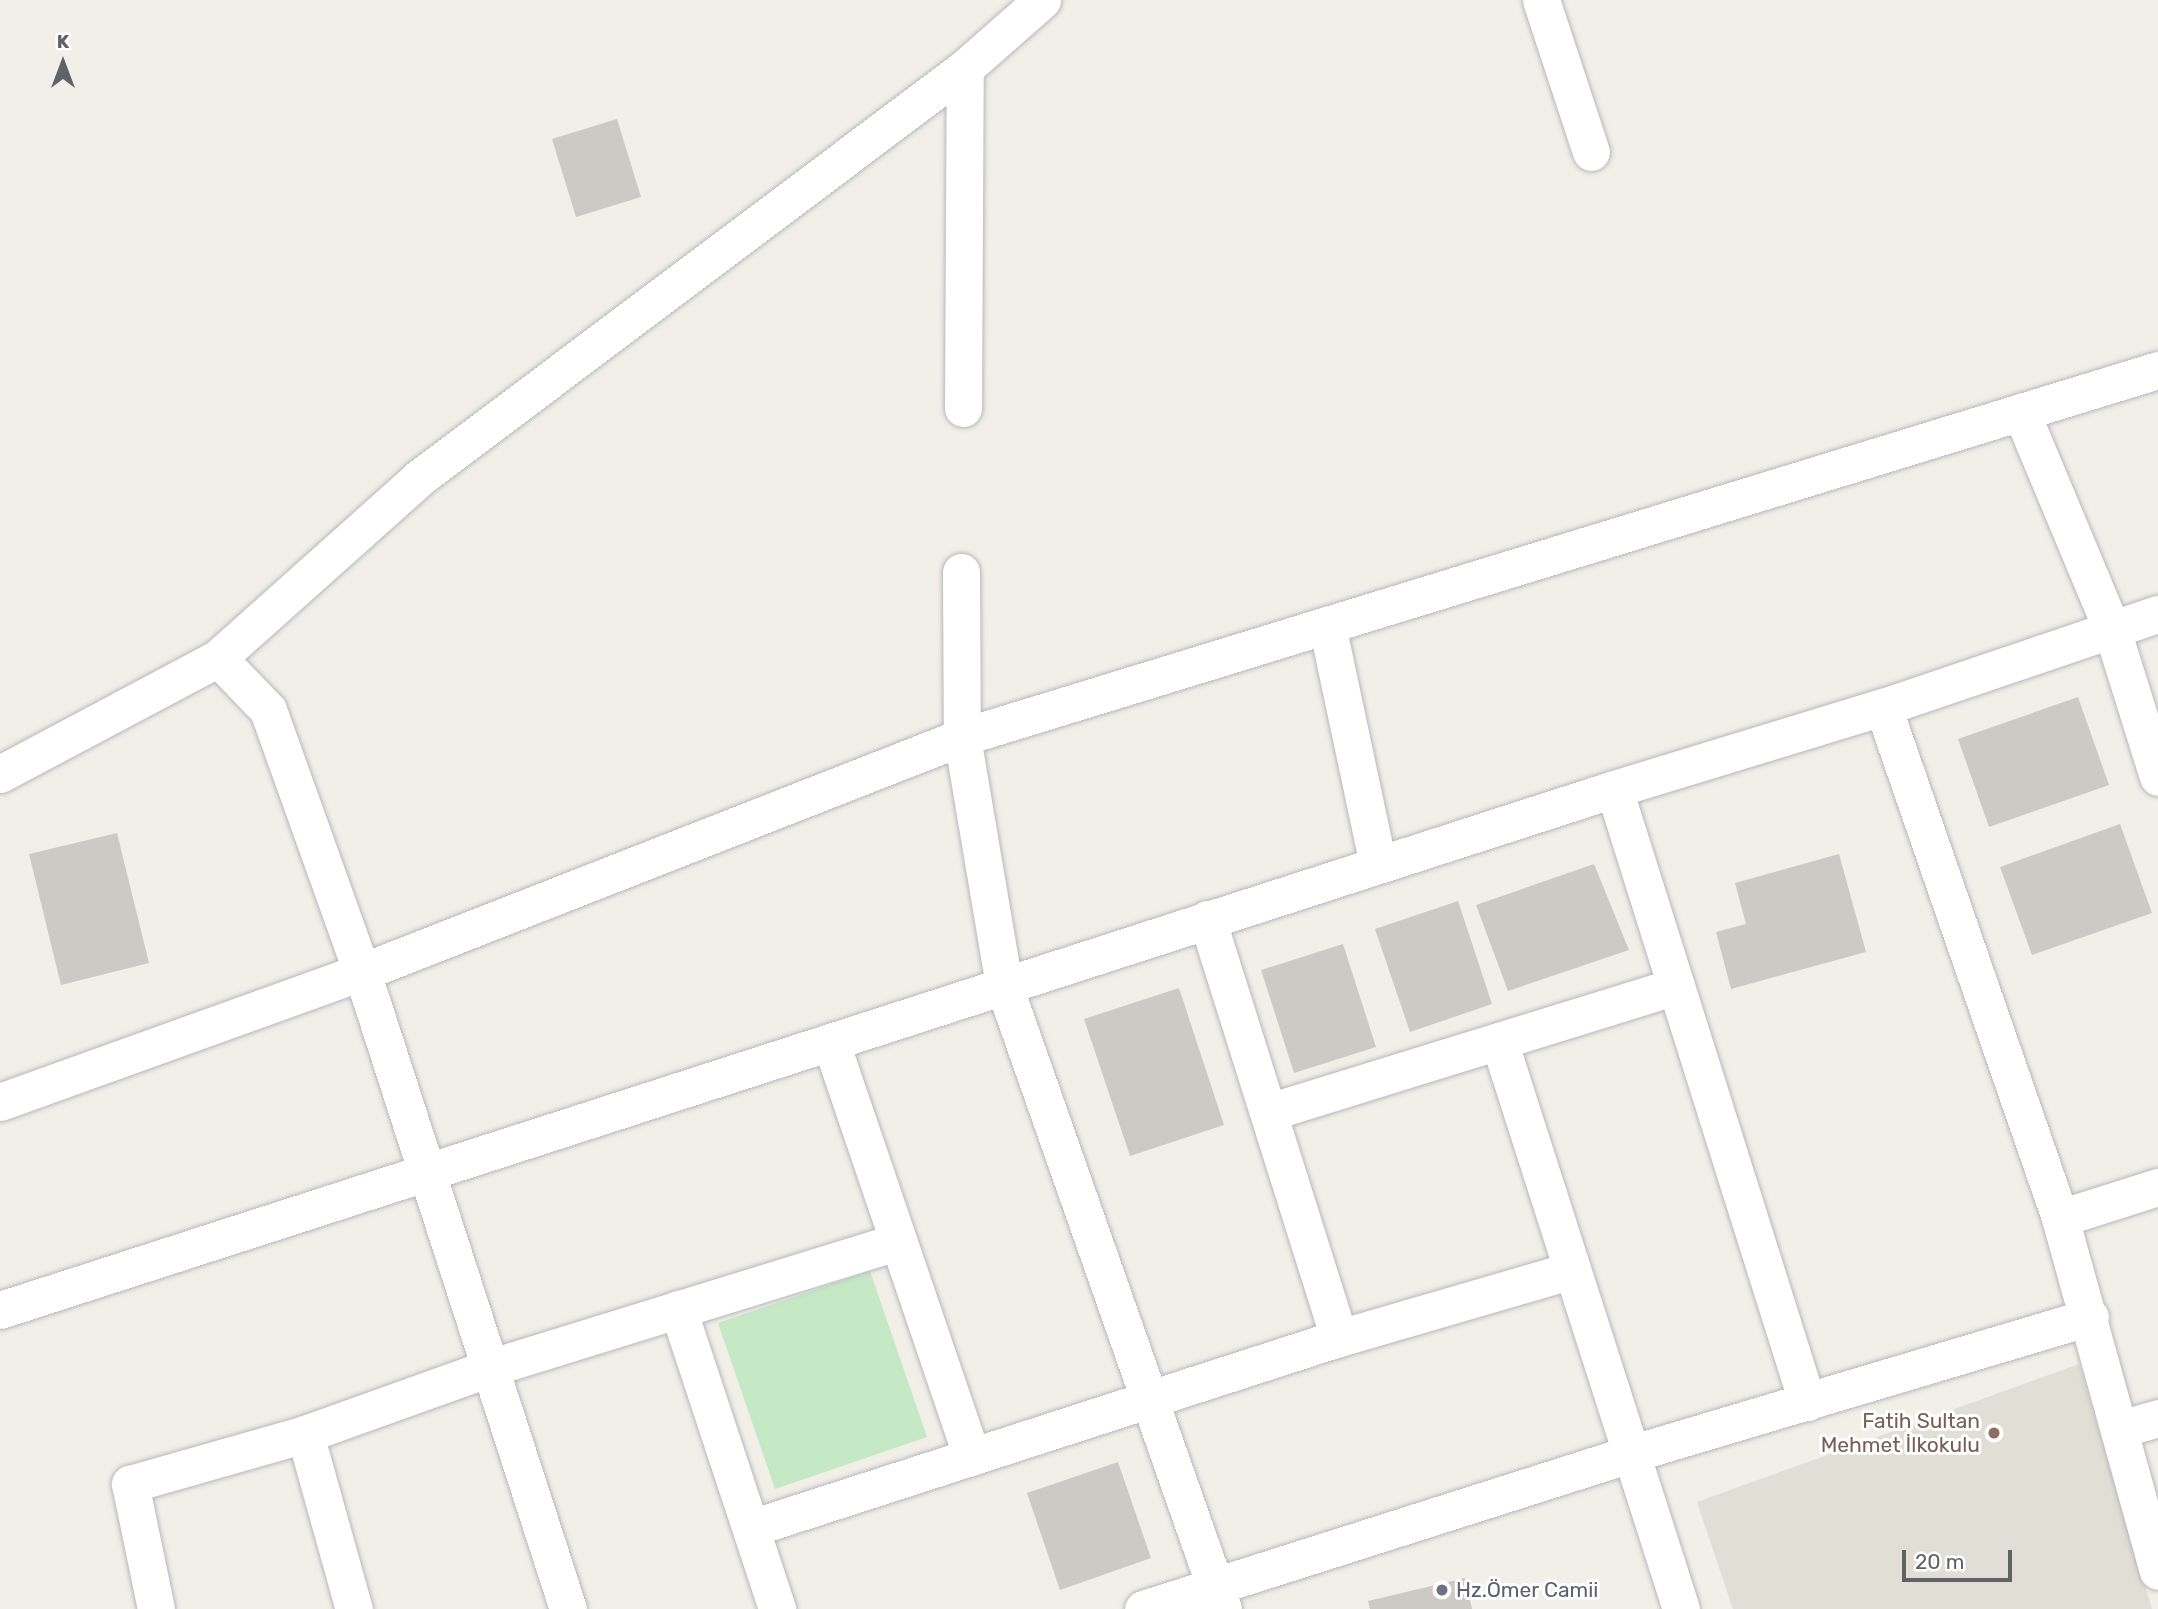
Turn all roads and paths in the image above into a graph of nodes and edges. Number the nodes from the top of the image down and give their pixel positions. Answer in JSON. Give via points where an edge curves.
{"nodes":[{"id":1,"x":1042,"y":0,"type":"edge"},
{"id":2,"x":1541,"y":0,"type":"edge"},
{"id":3,"x":965,"y":68,"type":"junction"},
{"id":4,"x":1591,"y":152,"type":"dead end"},
{"id":5,"x":2158,"y":370,"type":"edge"},
{"id":6,"x":963,"y":408,"type":"dead end"},
{"id":7,"x":2021,"y":412,"type":"junction"},
{"id":8,"x":961,"y":572,"type":"dead end"},
{"id":9,"x":2158,"y":614,"type":"edge"},
{"id":10,"x":1327,"y":625,"type":"junction"},
{"id":11,"x":2112,"y":630,"type":"junction"},
{"id":12,"x":218,"y":658,"type":"junction"},
{"id":13,"x":1883,"y":707,"type":"junction"},
{"id":14,"x":962,"y":737,"type":"junction"},
{"id":15,"x":0,"y":774,"type":"edge"},
{"id":16,"x":2158,"y":777,"type":"edge"},
{"id":17,"x":1614,"y":789,"type":"junction"},
{"id":18,"x":1378,"y":864,"type":"junction"},
{"id":19,"x":1207,"y":919,"type":"junction"},
{"id":20,"x":362,"y":972,"type":"junction"},
{"id":21,"x":1004,"y":986,"type":"junction"},
{"id":22,"x":1676,"y":986,"type":"junction"},
{"id":23,"x":1499,"y":1041,"type":"junction"},
{"id":24,"x":831,"y":1043,"type":"junction"},
{"id":25,"x":0,"y":1102,"type":"edge"},
{"id":26,"x":1269,"y":1112,"type":"junction"},
{"id":27,"x":427,"y":1170,"type":"junction"},
{"id":28,"x":2158,"y":1187,"type":"edge"},
{"id":29,"x":2060,"y":1218,"type":"junction"},
{"id":30,"x":896,"y":1242,"type":"junction"},
{"id":31,"x":1570,"y":1271,"type":"junction"},
{"id":32,"x":678,"y":1309,"type":"junction"},
{"id":33,"x":0,"y":1310,"type":"edge"},
{"id":34,"x":2090,"y":1317,"type":"junction"},
{"id":35,"x":1339,"y":1338,"type":"junction"},
{"id":36,"x":489,"y":1368,"type":"junction"},
{"id":37,"x":1149,"y":1398,"type":"junction"},
{"id":38,"x":1807,"y":1402,"type":"junction"},
{"id":39,"x":2158,"y":1418,"type":"edge"},
{"id":40,"x":2120,"y":1429,"type":"junction"},
{"id":41,"x":304,"y":1434,"type":"junction"},
{"id":42,"x":1630,"y":1454,"type":"junction"},
{"id":43,"x":972,"y":1457,"type":"junction"},
{"id":44,"x":751,"y":1528,"type":"junction"},
{"id":45,"x":2158,"y":1571,"type":"edge"},
{"id":46,"x":1219,"y":1598,"type":"edge"},
{"id":47,"x":156,"y":1609,"type":"edge"},
{"id":48,"x":354,"y":1609,"type":"edge"},
{"id":49,"x":568,"y":1609,"type":"edge"},
{"id":50,"x":777,"y":1609,"type":"edge"},
{"id":51,"x":1143,"y":1609,"type":"edge"},
{"id":52,"x":1681,"y":1609,"type":"edge"}],
"edges":[{"from":1,"to":3,"type":"street"},
{"from":2,"to":4,"type":"street"},
{"from":3,"to":6,"type":"street"},
{"from":3,"to":12,"type":"street","via":[[419,478]]},
{"from":5,"to":7,"type":"street"},
{"from":7,"to":10,"type":"street"},
{"from":7,"to":11,"type":"street"},
{"from":8,"to":14,"type":"street"},
{"from":9,"to":11,"type":"street"},
{"from":10,"to":14,"type":"street"},
{"from":10,"to":18,"type":"street"},
{"from":11,"to":13,"type":"street"},
{"from":11,"to":16,"type":"street"},
{"from":12,"to":15,"type":"street"},
{"from":12,"to":20,"type":"street","via":[[268,710]]},
{"from":13,"to":17,"type":"street"},
{"from":13,"to":29,"type":"street"},
{"from":14,"to":20,"type":"street"},
{"from":14,"to":21,"type":"street"},
{"from":17,"to":18,"type":"street"},
{"from":17,"to":22,"type":"street"},
{"from":18,"to":19,"type":"street"},
{"from":19,"to":21,"type":"street"},
{"from":19,"to":26,"type":"street"},
{"from":20,"to":25,"type":"street"},
{"from":20,"to":27,"type":"street"},
{"from":21,"to":24,"type":"street"},
{"from":21,"to":37,"type":"street"},
{"from":22,"to":23,"type":"street"},
{"from":22,"to":38,"type":"street"},
{"from":23,"to":26,"type":"street"},
{"from":23,"to":31,"type":"street"},
{"from":24,"to":27,"type":"street"},
{"from":24,"to":30,"type":"street"},
{"from":26,"to":35,"type":"street"},
{"from":27,"to":33,"type":"street"},
{"from":27,"to":36,"type":"street"},
{"from":28,"to":29,"type":"street"},
{"from":29,"to":34,"type":"street"},
{"from":30,"to":32,"type":"street"},
{"from":30,"to":43,"type":"street"},
{"from":31,"to":35,"type":"street"},
{"from":31,"to":42,"type":"street"},
{"from":32,"to":36,"type":"street"},
{"from":32,"to":44,"type":"street"},
{"from":34,"to":38,"type":"street"},
{"from":34,"to":40,"type":"street"},
{"from":35,"to":37,"type":"street"},
{"from":36,"to":41,"type":"street"},
{"from":36,"to":49,"type":"street"},
{"from":37,"to":43,"type":"street"},
{"from":37,"to":46,"type":"street"},
{"from":38,"to":42,"type":"street"},
{"from":39,"to":40,"type":"street"},
{"from":40,"to":45,"type":"street"},
{"from":41,"to":47,"type":"street","via":[[130,1484]]},
{"from":41,"to":48,"type":"street"},
{"from":42,"to":46,"type":"street"},
{"from":42,"to":52,"type":"street"},
{"from":43,"to":44,"type":"street"},
{"from":44,"to":50,"type":"street"},
{"from":46,"to":51,"type":"street"}]}
